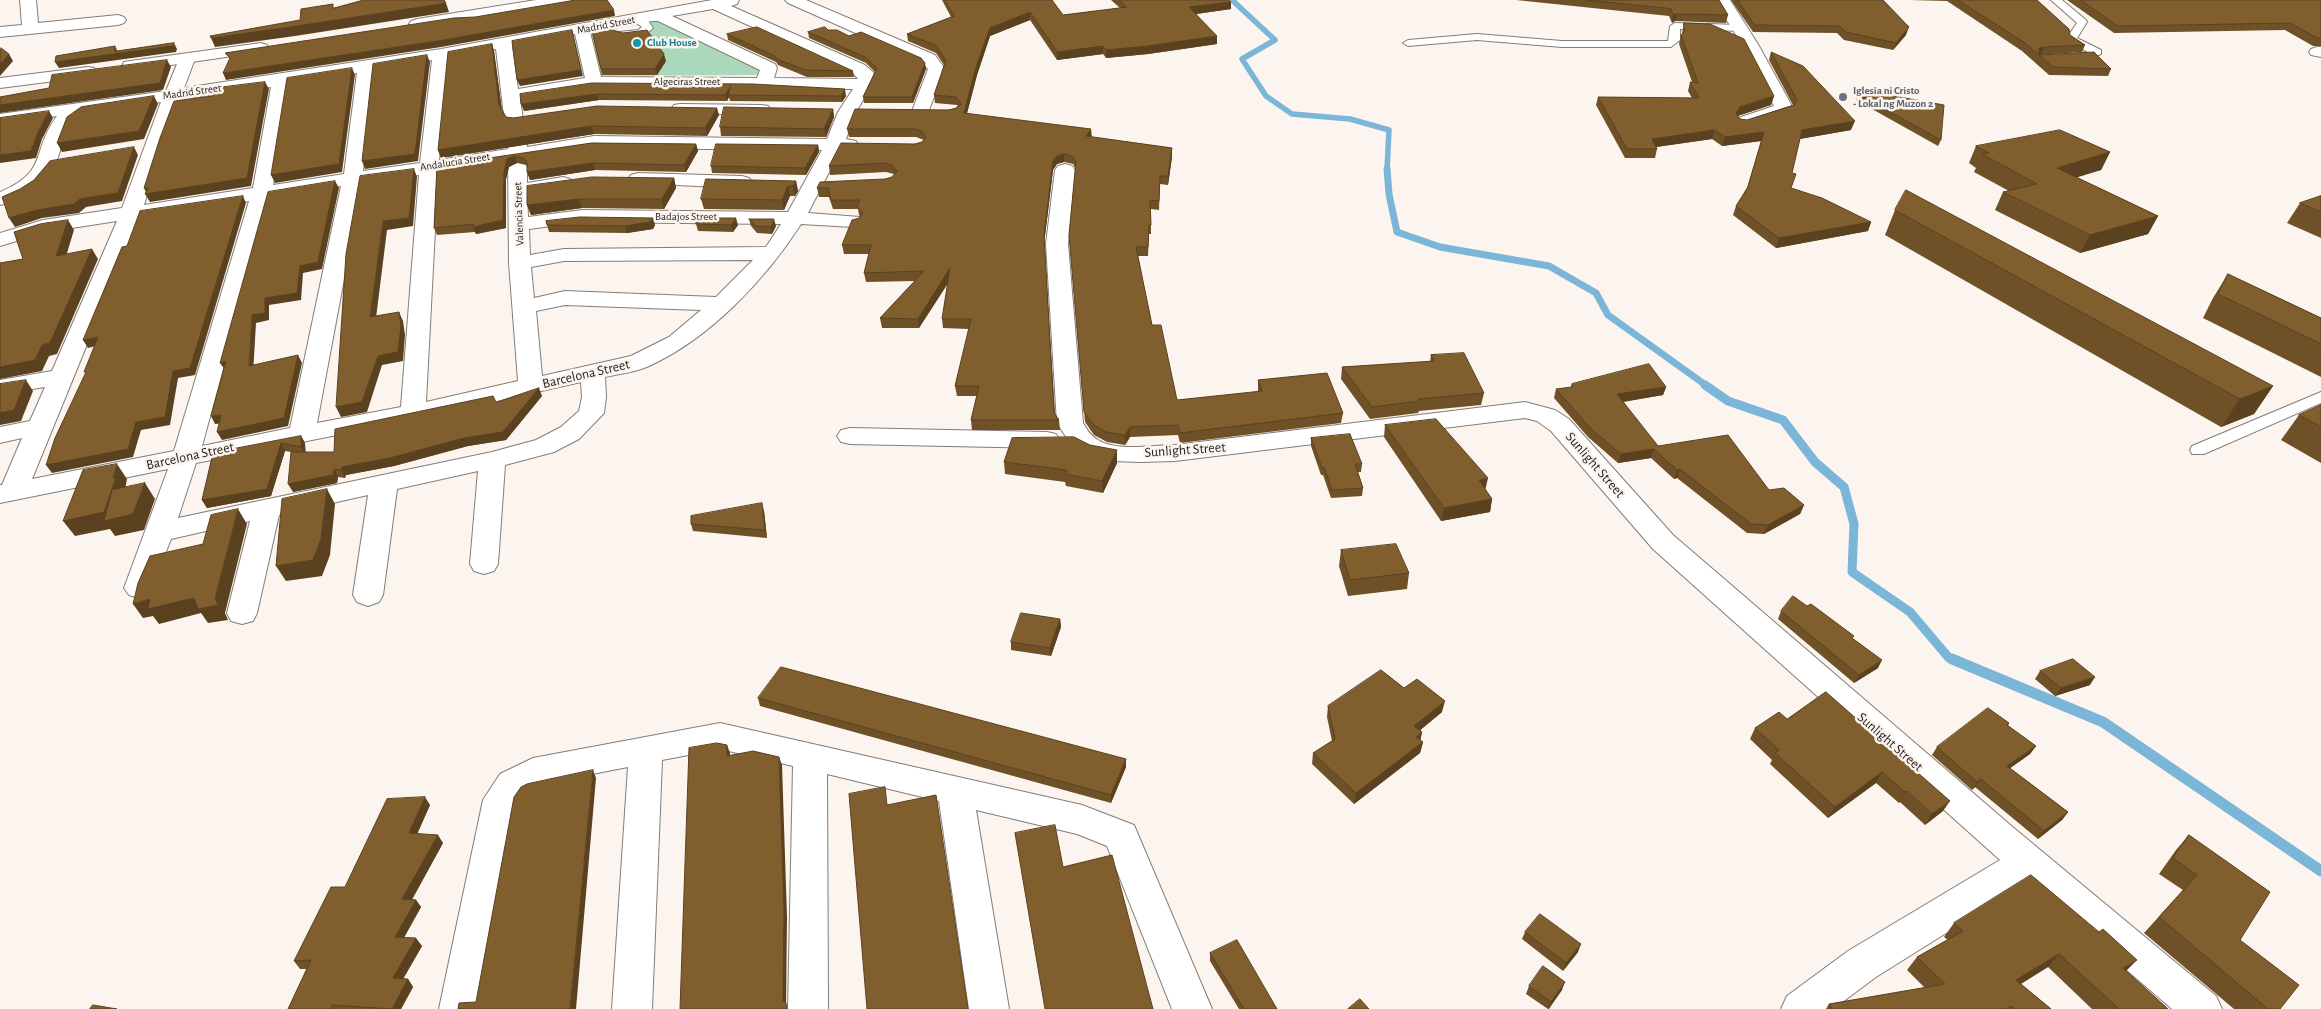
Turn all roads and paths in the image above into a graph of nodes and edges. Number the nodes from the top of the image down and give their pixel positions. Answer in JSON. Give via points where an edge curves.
{"nodes":[{"id":1,"x":28,"y":0,"type":"edge"},
{"id":2,"x":564,"y":0,"type":"edge"},
{"id":3,"x":738,"y":0,"type":"edge"},
{"id":4,"x":793,"y":0,"type":"edge"},
{"id":5,"x":1722,"y":0,"type":"edge"},
{"id":6,"x":2056,"y":0,"type":"edge"},
{"id":7,"x":714,"y":4,"type":"junction"},
{"id":8,"x":644,"y":18,"type":"junction"},
{"id":9,"x":118,"y":20,"type":"dead end"},
{"id":10,"x":398,"y":27,"type":"edge"},
{"id":11,"x":30,"y":28,"type":"junction"},
{"id":12,"x":1740,"y":28,"type":"junction"},
{"id":13,"x":582,"y":30,"type":"junction"},
{"id":14,"x":0,"y":32,"type":"edge"},
{"id":15,"x":503,"y":42,"type":"junction"},
{"id":16,"x":1408,"y":43,"type":"dead end"},
{"id":17,"x":275,"y":46,"type":"edge"},
{"id":18,"x":442,"y":54,"type":"junction"},
{"id":19,"x":2059,"y":58,"type":"edge"},
{"id":20,"x":187,"y":59,"type":"junction"},
{"id":21,"x":366,"y":67,"type":"junction"},
{"id":22,"x":281,"y":80,"type":"junction"},
{"id":23,"x":594,"y":82,"type":"junction"},
{"id":24,"x":764,"y":82,"type":"junction"},
{"id":25,"x":0,"y":83,"type":"edge"},
{"id":26,"x":865,"y":84,"type":"junction"},
{"id":27,"x":173,"y":95,"type":"junction"},
{"id":28,"x":510,"y":95,"type":"junction"},
{"id":29,"x":82,"y":107,"type":"junction"},
{"id":30,"x":658,"y":108,"type":"edge"},
{"id":31,"x":778,"y":110,"type":"edge"},
{"id":32,"x":903,"y":111,"type":"edge"},
{"id":33,"x":921,"y":111,"type":"junction"},
{"id":34,"x":941,"y":111,"type":"edge"},
{"id":35,"x":0,"y":118,"type":"edge"},
{"id":36,"x":1744,"y":122,"type":"edge"},
{"id":37,"x":834,"y":145,"type":"junction"},
{"id":38,"x":870,"y":145,"type":"edge"},
{"id":39,"x":518,"y":152,"type":"junction"},
{"id":40,"x":429,"y":166,"type":"junction"},
{"id":41,"x":1065,"y":170,"type":"dead end"},
{"id":42,"x":353,"y":178,"type":"junction"},
{"id":43,"x":615,"y":178,"type":"edge"},
{"id":44,"x":585,"y":179,"type":"edge"},
{"id":45,"x":763,"y":182,"type":"edge"},
{"id":46,"x":517,"y":190,"type":"junction"},
{"id":47,"x":262,"y":192,"type":"junction"},
{"id":48,"x":0,"y":198,"type":"edge"},
{"id":49,"x":131,"y":212,"type":"junction"},
{"id":50,"x":795,"y":218,"type":"junction"},
{"id":51,"x":853,"y":221,"type":"edge"},
{"id":52,"x":519,"y":224,"type":"junction"},
{"id":53,"x":0,"y":240,"type":"edge"},
{"id":54,"x":772,"y":254,"type":"junction"},
{"id":55,"x":520,"y":263,"type":"junction"},
{"id":56,"x":722,"y":304,"type":"junction"},
{"id":57,"x":523,"y":307,"type":"junction"},
{"id":58,"x":592,"y":373,"type":"junction"},
{"id":59,"x":60,"y":377,"type":"junction"},
{"id":60,"x":0,"y":387,"type":"edge"},
{"id":61,"x":531,"y":387,"type":"junction"},
{"id":62,"x":2321,"y":396,"type":"edge"},
{"id":63,"x":413,"y":412,"type":"junction"},
{"id":64,"x":39,"y":427,"type":"junction"},
{"id":65,"x":302,"y":433,"type":"junction"},
{"id":66,"x":0,"y":435,"type":"edge"},
{"id":67,"x":850,"y":436,"type":"dead end"},
{"id":68,"x":1081,"y":440,"type":"junction"},
{"id":69,"x":2198,"y":450,"type":"dead end"},
{"id":70,"x":185,"y":458,"type":"junction"},
{"id":71,"x":492,"y":460,"type":"junction"},
{"id":72,"x":384,"y":482,"type":"junction"},
{"id":73,"x":7,"y":493,"type":"edge"},
{"id":74,"x":267,"y":508,"type":"junction"},
{"id":75,"x":158,"y":532,"type":"junction"},
{"id":76,"x":484,"y":564,"type":"dead end"},
{"id":77,"x":139,"y":588,"type":"edge"},
{"id":78,"x":368,"y":595,"type":"dead end"},
{"id":79,"x":242,"y":613,"type":"dead end"},
{"id":80,"x":646,"y":749,"type":"junction"},
{"id":81,"x":810,"y":756,"type":"junction"},
{"id":82,"x":955,"y":789,"type":"junction"},
{"id":83,"x":2029,"y":862,"type":"junction"},
{"id":84,"x":456,"y":1002,"type":"edge"},
{"id":85,"x":632,"y":1009,"type":"edge"},
{"id":86,"x":808,"y":1009,"type":"edge"},
{"id":87,"x":989,"y":1009,"type":"edge"},
{"id":88,"x":1192,"y":1009,"type":"edge"},
{"id":89,"x":1801,"y":1009,"type":"edge"},
{"id":90,"x":2202,"y":1009,"type":"edge"}],
"edges":[{"from":1,"to":11,"type":"street"},
{"from":2,"to":10,"type":"street"},
{"from":3,"to":7,"type":"street","name":"Madrid Street"},
{"from":4,"to":33,"type":"street","via":[[929,59],[937,69]]},
{"from":5,"to":12,"type":"street"},
{"from":6,"to":19,"type":"lane","via":[[2082,22],[2071,39],[2097,52],[2085,57]]},
{"from":7,"to":8,"type":"street","name":"Madrid Street"},
{"from":7,"to":26,"type":"street","via":[[859,69],[868,76]]},
{"from":8,"to":13,"type":"street","name":"Madrid Street"},
{"from":8,"to":24,"type":"street","via":[[661,17],[768,68]]},
{"from":9,"to":11,"type":"street"},
{"from":11,"to":14,"type":"street"},
{"from":12,"to":16,"type":"lane","via":[[1675,26],[1675,40],[1671,44],[1562,44],[1477,37]]},
{"from":12,"to":36,"type":"street","via":[[1784,108]]},
{"from":13,"to":15,"type":"street","name":"Madrid Street"},
{"from":13,"to":23,"type":"street"},
{"from":15,"to":18,"type":"street","name":"Madrid Street"},
{"from":15,"to":28,"type":"street","name":"Valencia Street"},
{"from":17,"to":20,"type":"street"},
{"from":18,"to":21,"type":"street","name":"Madrid Street"},
{"from":18,"to":40,"type":"street"},
{"from":20,"to":25,"type":"street"},
{"from":20,"to":27,"type":"street"},
{"from":21,"to":22,"type":"street","name":"Madrid Street"},
{"from":21,"to":42,"type":"street"},
{"from":22,"to":27,"type":"street","name":"Madrid Street"},
{"from":22,"to":47,"type":"street"},
{"from":23,"to":24,"type":"street","name":"Algeciras Street"},
{"from":23,"to":28,"type":"street","name":"Algeciras Street"},
{"from":24,"to":26,"type":"street","name":"Algeciras Street"},
{"from":26,"to":37,"type":"street","name":"Barcelona Street","via":[[847,112]]},
{"from":27,"to":29,"type":"street","name":"Madrid Street"},
{"from":27,"to":49,"type":"street","via":[[145,146]]},
{"from":28,"to":39,"type":"street","name":"Valencia Street","via":[[524,118]]},
{"from":29,"to":35,"type":"street","name":"Madrid Street"},
{"from":29,"to":48,"type":"street","via":[[69,113],[52,138],[56,160],[37,179]]},
{"from":30,"to":31,"type":"street"},
{"from":32,"to":33,"type":"street"},
{"from":33,"to":34,"type":"street"},
{"from":37,"to":38,"type":"street","name":"Andalucia Street"},
{"from":37,"to":39,"type":"street","name":"Andalucia Street","via":[[594,142]]},
{"from":37,"to":50,"type":"street","name":"Barcelona Street"},
{"from":39,"to":40,"type":"street","name":"Andalucia Street"},
{"from":39,"to":46,"type":"street","name":"Valencia Street"},
{"from":40,"to":42,"type":"street","name":"Andalucia Street"},
{"from":40,"to":63,"type":"street"},
{"from":41,"to":68,"type":"street","via":[[1057,244],[1070,423]]},
{"from":42,"to":47,"type":"street","name":"Andalucia Street"},
{"from":42,"to":65,"type":"street"},
{"from":43,"to":45,"type":"street"},
{"from":44,"to":46,"type":"street"},
{"from":46,"to":52,"type":"street","name":"Valencia Street"},
{"from":47,"to":49,"type":"street","name":"Andalucia Street"},
{"from":47,"to":70,"type":"street"},
{"from":49,"to":53,"type":"street","name":"Andalucia Street","via":[[43,226]]},
{"from":49,"to":59,"type":"street"},
{"from":50,"to":51,"type":"street","name":"Badajos Street"},
{"from":50,"to":52,"type":"street","name":"Badajos Street","via":[[582,216]]},
{"from":50,"to":54,"type":"street","name":"Barcelona Street"},
{"from":52,"to":55,"type":"street","name":"Valencia Street"},
{"from":54,"to":55,"type":"street","via":[[564,255]]},
{"from":54,"to":56,"type":"street","name":"Barcelona Street"},
{"from":55,"to":57,"type":"street","name":"Valencia Street"},
{"from":56,"to":57,"type":"street","via":[[565,298]]},
{"from":56,"to":58,"type":"street","name":"Barcelona Street","via":[[677,342],[639,362]]},
{"from":57,"to":61,"type":"street","name":"Valencia Street"},
{"from":58,"to":61,"type":"street","name":"Barcelona Street"},
{"from":58,"to":71,"type":"street","via":[[594,397],[591,413],[570,433],[545,446]]},
{"from":59,"to":60,"type":"street"},
{"from":59,"to":64,"type":"street"},
{"from":61,"to":63,"type":"street","name":"Barcelona Street"},
{"from":62,"to":69,"type":"lane"},
{"from":63,"to":65,"type":"street","name":"Barcelona Street"},
{"from":64,"to":66,"type":"street"},
{"from":64,"to":73,"type":"street"},
{"from":65,"to":70,"type":"street","name":"Barcelona Street"},
{"from":67,"to":68,"type":"street"},
{"from":68,"to":83,"type":"street","name":"Sunlight Street","via":[[1096,450],[1175,454],[1525,410],[1546,415],[1560,425],[1663,542]]},
{"from":70,"to":73,"type":"street","name":"Barcelona Street"},
{"from":70,"to":75,"type":"street"},
{"from":71,"to":72,"type":"street"},
{"from":71,"to":76,"type":"street"},
{"from":72,"to":74,"type":"street"},
{"from":72,"to":78,"type":"street"},
{"from":74,"to":75,"type":"street"},
{"from":74,"to":79,"type":"street"},
{"from":75,"to":77,"type":"street"},
{"from":80,"to":81,"type":"street","via":[[720,736]]},
{"from":80,"to":84,"type":"street","via":[[532,772],[512,784],[500,800]]},
{"from":80,"to":85,"type":"street"},
{"from":81,"to":82,"type":"street"},
{"from":81,"to":86,"type":"street"},
{"from":82,"to":87,"type":"street"},
{"from":82,"to":88,"type":"street","via":[[1082,820],[1121,836]]},
{"from":83,"to":89,"type":"street","via":[[1862,964]]},
{"from":83,"to":90,"type":"street","name":"Sunlight Street"}]}
